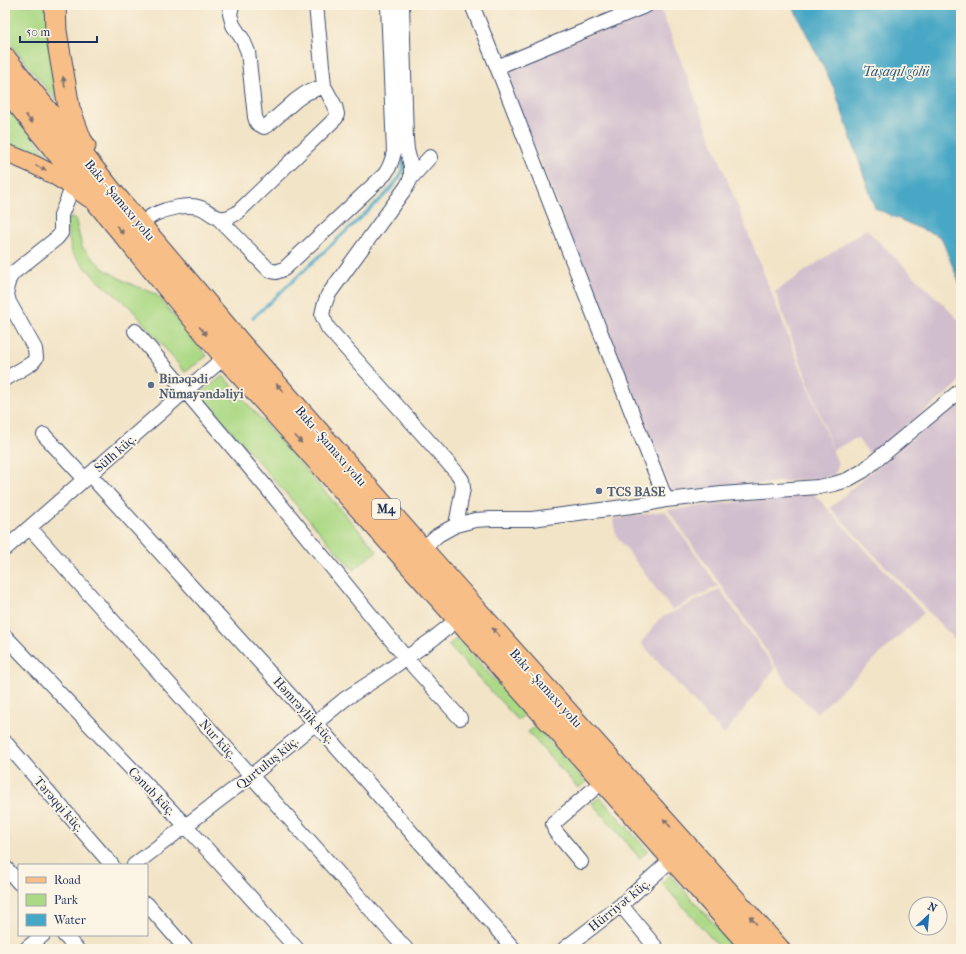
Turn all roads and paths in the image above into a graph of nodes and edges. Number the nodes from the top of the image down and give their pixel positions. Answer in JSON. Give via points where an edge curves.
{"nodes":[{"id":1,"x":55,"y":5,"type":"edge"},
{"id":2,"x":232,"y":5,"type":"edge"},
{"id":3,"x":316,"y":5,"type":"edge"},
{"id":4,"x":388,"y":5,"type":"edge"},
{"id":5,"x":402,"y":5,"type":"edge"},
{"id":6,"x":472,"y":5,"type":"edge"},
{"id":7,"x":647,"y":5,"type":"edge"},
{"id":8,"x":5,"y":58,"type":"edge"},
{"id":9,"x":497,"y":66,"type":"junction"},
{"id":10,"x":324,"y":86,"type":"junction"},
{"id":11,"x":5,"y":88,"type":"edge"},
{"id":12,"x":400,"y":151,"type":"junction"},
{"id":13,"x":5,"y":153,"type":"edge"},
{"id":14,"x":430,"y":157,"type":"dead end"},
{"id":15,"x":411,"y":178,"type":"junction"},
{"id":16,"x":73,"y":186,"type":"junction"},
{"id":17,"x":106,"y":199,"type":"junction"},
{"id":18,"x":218,"y":218,"type":"junction"},
{"id":19,"x":141,"y":225,"type":"junction"},
{"id":20,"x":135,"y":330,"type":"dead end"},
{"id":21,"x":225,"y":358,"type":"junction"},
{"id":22,"x":7,"y":378,"type":"dead end"},
{"id":23,"x":185,"y":390,"type":"junction"},
{"id":24,"x":961,"y":390,"type":"edge"},
{"id":25,"x":44,"y":435,"type":"dead end"},
{"id":26,"x":87,"y":477,"type":"junction"},
{"id":27,"x":666,"y":500,"type":"junction"},
{"id":28,"x":456,"y":525,"type":"junction"},
{"id":29,"x":30,"y":528,"type":"junction"},
{"id":30,"x":422,"y":549,"type":"junction"},
{"id":31,"x":5,"y":550,"type":"edge"},
{"id":32,"x":458,"y":619,"type":"junction"},
{"id":33,"x":5,"y":636,"type":"edge"},
{"id":34,"x":406,"y":658,"type":"junction"},
{"id":35,"x":460,"y":718,"type":"dead end"},
{"id":36,"x":316,"y":724,"type":"junction"},
{"id":37,"x":5,"y":742,"type":"edge"},
{"id":38,"x":251,"y":776,"type":"junction"},
{"id":39,"x":603,"y":781,"type":"junction"},
{"id":40,"x":186,"y":826,"type":"junction"},
{"id":41,"x":672,"y":859,"type":"junction"},
{"id":42,"x":582,"y":862,"type":"dead end"},
{"id":43,"x":111,"y":864,"type":"edge"},
{"id":44,"x":135,"y":864,"type":"edge"},
{"id":45,"x":5,"y":867,"type":"edge"},
{"id":46,"x":18,"y":882,"type":"edge"},
{"id":47,"x":148,"y":905,"type":"edge"},
{"id":48,"x":621,"y":905,"type":"junction"},
{"id":49,"x":42,"y":936,"type":"edge"},
{"id":50,"x":65,"y":936,"type":"edge"},
{"id":51,"x":26,"y":949,"type":"edge"},
{"id":52,"x":77,"y":949,"type":"edge"},
{"id":53,"x":186,"y":949,"type":"edge"},
{"id":54,"x":297,"y":949,"type":"edge"},
{"id":55,"x":406,"y":949,"type":"edge"},
{"id":56,"x":514,"y":949,"type":"edge"},
{"id":57,"x":564,"y":949,"type":"edge"},
{"id":58,"x":657,"y":949,"type":"edge"},
{"id":59,"x":752,"y":949,"type":"edge"},
{"id":60,"x":780,"y":949,"type":"edge"}],
"edges":[{"from":17,"to":1,"type":"highway","one_way":true,"via":[[69,108],[56,31]]},
{"from":2,"to":10,"type":"street","via":[[230,14],[233,25],[248,52],[257,123],[264,127],[306,93]]},
{"from":3,"to":10,"type":"street"},
{"from":4,"to":12,"type":"street"},
{"from":5,"to":12,"type":"street"},
{"from":6,"to":9,"type":"street"},
{"from":7,"to":9,"type":"street"},
{"from":8,"to":17,"type":"highway","name":"Bakı - Şamaxı yolu","number":"M4"},
{"from":9,"to":27,"type":"street"},
{"from":10,"to":18,"type":"street","via":[[335,106],[336,118],[237,213],[231,217]]},
{"from":11,"to":17,"type":"highway","name":"Bakı - Şamaxı yolu","number":"M4","one_way":true},
{"from":12,"to":15,"type":"street","via":[[411,166]]},
{"from":12,"to":18,"type":"street","via":[[385,174],[284,269],[276,272],[269,270]]},
{"from":13,"to":16,"type":"main road","one_way":true,"via":[[46,170]]},
{"from":14,"to":15,"type":"street"},
{"from":15,"to":28,"type":"street","via":[[328,295],[322,315],[328,328],[462,480]]},
{"from":16,"to":17,"type":"main road"},
{"from":16,"to":22,"type":"street","via":[[61,215],[61,233],[13,272],[9,279],[6,290],[9,302],[35,349],[36,358]]},
{"from":17,"to":19,"type":"highway","name":"Bakı - Şamaxı yolu","number":"M4"},
{"from":17,"to":21,"type":"highway","name":"Bakı - Şamaxı yolu","number":"M4","one_way":true},
{"from":18,"to":19,"type":"street","via":[[206,209],[185,206],[154,215]]},
{"from":30,"to":19,"type":"highway","name":"Bakı - Şamaxı yolu","number":"M4","one_way":true,"via":[[241,344]]},
{"from":20,"to":23,"type":"street"},
{"from":21,"to":23,"type":"street","name":"Sülh küç."},
{"from":21,"to":32,"type":"highway","name":"Bakı - Şamaxı yolu","number":"M4","one_way":true},
{"from":23,"to":26,"type":"street","name":"Sülh küç."},
{"from":23,"to":34,"type":"street"},
{"from":24,"to":27,"type":"street","via":[[863,471],[847,480],[818,487]]},
{"from":25,"to":26,"type":"street","name":"Həmrəylik küç."},
{"from":26,"to":29,"type":"street","name":"Sülh küç."},
{"from":26,"to":36,"type":"street","name":"Həmrəylik küç."},
{"from":27,"to":28,"type":"street","via":[[532,519],[475,520]]},
{"from":28,"to":30,"type":"street","via":[[438,535]]},
{"from":29,"to":31,"type":"street","name":"Sülh küç."},
{"from":29,"to":38,"type":"street","name":"Nur küç."},
{"from":60,"to":30,"type":"highway","name":"Bakı - Şamaxı yolu","number":"M4","one_way":true},
{"from":32,"to":34,"type":"street","name":"Qurtuluş küç."},
{"from":32,"to":39,"type":"highway","name":"Bakı - Şamaxı yolu","number":"M4"},
{"from":33,"to":40,"type":"street","name":"Cənub küç."},
{"from":34,"to":35,"type":"street"},
{"from":34,"to":36,"type":"street","name":"Qurtuluş küç.","via":[[346,699]]},
{"from":36,"to":38,"type":"street","name":"Qurtuluş küç."},
{"from":36,"to":56,"type":"street","name":"Həmrəylik küç."},
{"from":37,"to":43,"type":"street","name":"Tərəqqi küç."},
{"from":38,"to":40,"type":"street","name":"Qurtuluş küç."},
{"from":38,"to":55,"type":"street","name":"Nur küç."},
{"from":39,"to":41,"type":"highway","name":"Bakı - Şamaxı yolu","number":"M4"},
{"from":39,"to":42,"type":"street","via":[[553,824],[555,831]]},
{"from":40,"to":44,"type":"street","name":"Qurtuluş küç."},
{"from":40,"to":54,"type":"street","name":"Cənub küç."},
{"from":41,"to":48,"type":"street","name":"Hürriyət küç."},
{"from":41,"to":59,"type":"highway","name":"Bakı - Şamaxı yolu","number":"M4"},
{"from":45,"to":46,"type":"street"},
{"from":47,"to":53,"type":"street"},
{"from":48,"to":57,"type":"street","name":"Hürriyət küç."},
{"from":48,"to":58,"type":"street"},
{"from":49,"to":51,"type":"street"},
{"from":50,"to":52,"type":"street"}]}
